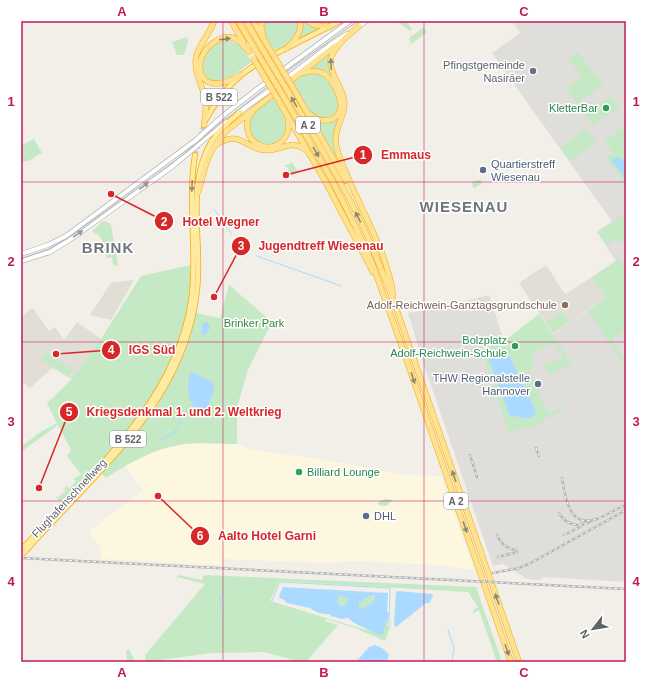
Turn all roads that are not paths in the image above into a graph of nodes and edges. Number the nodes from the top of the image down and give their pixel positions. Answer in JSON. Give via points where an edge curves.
{"nodes":[{"id":1,"x":214,"y":21,"type":"edge"},
{"id":2,"x":231,"y":21,"type":"edge"},
{"id":3,"x":238,"y":21,"type":"edge"},
{"id":4,"x":246,"y":21,"type":"edge"},
{"id":5,"x":253,"y":21,"type":"edge"},
{"id":6,"x":262,"y":21,"type":"edge"},
{"id":7,"x":300,"y":21,"type":"edge"},
{"id":8,"x":308,"y":21,"type":"edge"},
{"id":9,"x":340,"y":21,"type":"edge"},
{"id":10,"x":350,"y":21,"type":"edge"},
{"id":11,"x":366,"y":21,"type":"edge"},
{"id":12,"x":359,"y":26,"type":"junction"},
{"id":13,"x":330,"y":27,"type":"junction"},
{"id":14,"x":346,"y":37,"type":"junction"},
{"id":15,"x":268,"y":46,"type":"junction"},
{"id":16,"x":287,"y":48,"type":"junction"},
{"id":17,"x":249,"y":52,"type":"junction"},
{"id":18,"x":241,"y":75,"type":"junction"},
{"id":19,"x":296,"y":77,"type":"junction"},
{"id":20,"x":304,"y":105,"type":"junction"},
{"id":21,"x":257,"y":107,"type":"junction"},
{"id":22,"x":240,"y":112,"type":"junction"},
{"id":23,"x":286,"y":114,"type":"junction"},
{"id":24,"x":204,"y":124,"type":"joint"},
{"id":25,"x":214,"y":146,"type":"junction"},
{"id":26,"x":195,"y":155,"type":"tunnel mouth"},
{"id":27,"x":333,"y":157,"type":"junction"},
{"id":28,"x":312,"y":158,"type":"junction"},
{"id":29,"x":340,"y":171,"type":"junction"},
{"id":30,"x":197,"y":194,"type":"junction"},
{"id":31,"x":21,"y":254,"type":"edge"},
{"id":32,"x":21,"y":261,"type":"edge"},
{"id":33,"x":382,"y":289,"type":"junction"},
{"id":34,"x":395,"y":304,"type":"junction"},
{"id":35,"x":21,"y":550,"type":"edge"},
{"id":36,"x":21,"y":556,"type":"edge"},
{"id":37,"x":511,"y":662,"type":"edge"},
{"id":38,"x":519,"y":662,"type":"edge"}],
"edges":[{"from":1,"to":24,"type":"highway","via":[[200,47],[196,62],[196,72],[205,102]]},
{"from":2,"to":17,"type":"highway"},
{"from":3,"to":33,"type":"highway","number":"A 2","one_way":true,"bridge":true,"via":[[332,180]]},
{"from":27,"to":4,"type":"highway","number":"A 2","one_way":true,"bridge":true,"via":[[287,90]]},
{"from":5,"to":15,"type":"highway"},
{"from":6,"to":15,"type":"highway","via":[[262,32]]},
{"from":7,"to":16,"type":"highway","via":[[298,35]]},
{"from":8,"to":13,"type":"highway","via":[[319,27]]},
{"from":9,"to":13,"type":"highway","number":"B 522"},
{"from":10,"to":31,"type":"main road","via":[[265,83],[196,140],[63,237]]},
{"from":11,"to":12,"type":"main road"},
{"from":12,"to":14,"type":"highway"},
{"from":12,"to":22,"type":"main road"},
{"from":13,"to":16,"type":"highway","number":"B 522"},
{"from":14,"to":19,"type":"highway"},
{"from":27,"to":14,"type":"highway","one_way":true,"via":[[344,98],[332,72],[330,58]]},
{"from":15,"to":20,"type":"highway","bridge":true},
{"from":16,"to":18,"type":"highway","number":"B 522"},
{"from":18,"to":17,"type":"highway","one_way":true,"via":[[226,82],[211,83],[201,74],[200,58],[212,44],[226,38],[238,40]]},
{"from":17,"to":23,"type":"highway","bridge":true},
{"from":18,"to":24,"type":"highway","number":"B 522","via":[[219,98]]},
{"from":19,"to":20,"type":"highway","via":[[313,71],[327,75],[341,106],[335,117],[323,121],[311,115]]},
{"from":19,"to":21,"type":"highway"},
{"from":20,"to":27,"type":"highway"},
{"from":21,"to":23,"type":"highway","via":[[249,118],[247,128],[252,139],[262,146],[274,146],[284,140],[289,126]]},
{"from":21,"to":25,"type":"highway","via":[[229,128]]},
{"from":22,"to":30,"type":"highway","number":"B 522","via":[[208,147],[200,169]]},
{"from":32,"to":22,"type":"main road","one_way":true,"via":[[44,255],[63,245],[173,166]]},
{"from":23,"to":28,"type":"highway"},
{"from":25,"to":28,"type":"highway","via":[[222,141],[234,139],[267,150],[294,145],[302,148]]},
{"from":25,"to":30,"type":"highway","via":[[204,168]]},
{"from":26,"to":35,"type":"highway","name":"Flughafenschnellweg","number":"B 522","one_way":true,"via":[[192,195],[193,289],[186,324],[175,357],[139,419]]},
{"from":27,"to":29,"type":"highway"},
{"from":28,"to":33,"type":"highway"},
{"from":34,"to":29,"type":"highway","number":"A 2","one_way":true},
{"from":29,"to":34,"type":"highway","via":[[362,210],[383,258]]},
{"from":30,"to":36,"type":"highway","name":"Flughafenschnellweg","number":"B 522","via":[[198,274],[195,302],[188,335],[170,376],[152,408],[120,449]]},
{"from":33,"to":37,"type":"highway","number":"A 2","one_way":true},
{"from":38,"to":34,"type":"highway","number":"A 2","one_way":true}]}
